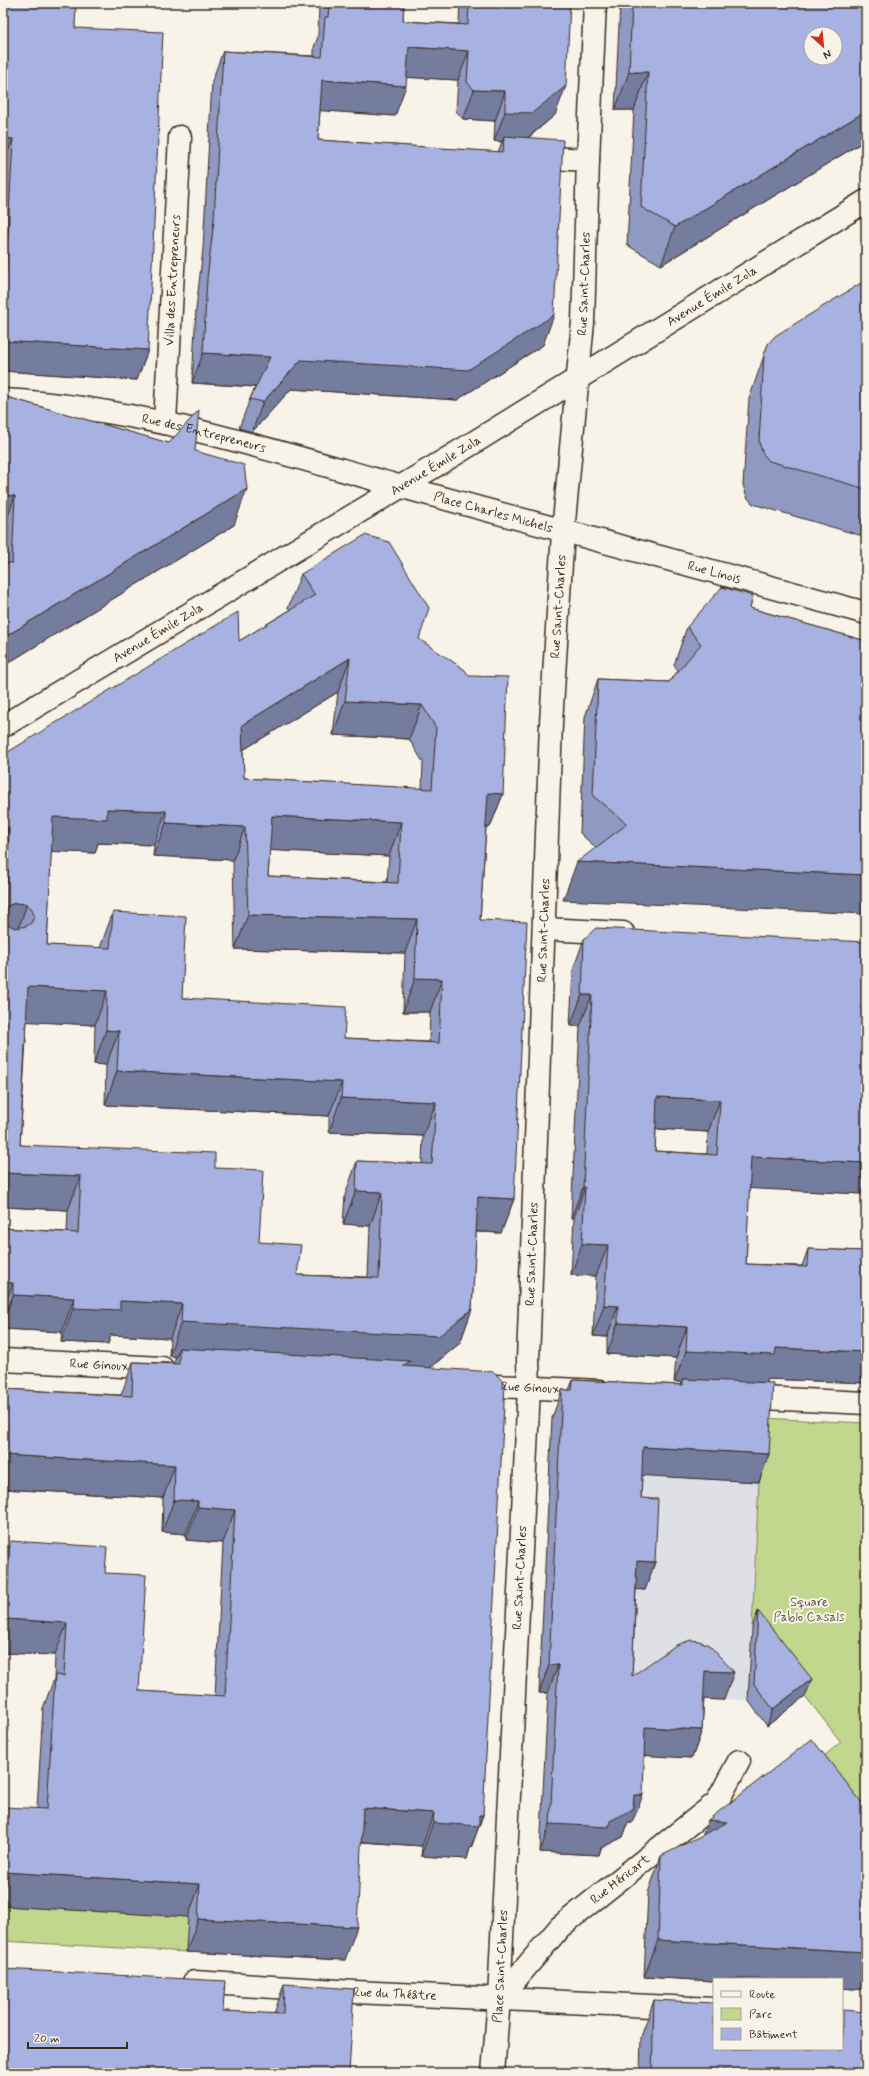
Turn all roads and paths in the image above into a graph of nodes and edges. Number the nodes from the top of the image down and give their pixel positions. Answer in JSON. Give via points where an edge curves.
{"nodes":[{"id":1,"x":595,"y":3,"type":"edge"},
{"id":2,"x":180,"y":137,"type":"dead end"},
{"id":3,"x":516,"y":156,"type":"edge"},
{"id":4,"x":588,"y":160,"type":"junction"},
{"id":5,"x":866,"y":201,"type":"edge"},
{"id":6,"x":578,"y":378,"type":"junction"},
{"id":7,"x":3,"y":400,"type":"edge"},
{"id":8,"x":165,"y":423,"type":"junction"},
{"id":9,"x":401,"y":487,"type":"junction"},
{"id":10,"x":563,"y":532,"type":"junction"},
{"id":11,"x":866,"y":613,"type":"edge"},
{"id":12,"x":3,"y":726,"type":"edge"},
{"id":13,"x":544,"y":929,"type":"junction"},
{"id":14,"x":639,"y":933,"type":"edge"},
{"id":15,"x":3,"y":1360,"type":"edge"},
{"id":16,"x":186,"y":1370,"type":"edge"},
{"id":17,"x":456,"y":1384,"type":"edge"},
{"id":18,"x":529,"y":1388,"type":"junction"},
{"id":19,"x":620,"y":1392,"type":"edge"},
{"id":20,"x":723,"y":1396,"type":"edge"},
{"id":21,"x":866,"y":1403,"type":"edge"},
{"id":22,"x":739,"y":1761,"type":"dead end"},
{"id":23,"x":506,"y":1859,"type":"joint"},
{"id":24,"x":175,"y":1981,"type":"edge"},
{"id":25,"x":499,"y":1999,"type":"junction"},
{"id":26,"x":713,"y":2009,"type":"edge"},
{"id":27,"x":493,"y":2073,"type":"edge"}],
"edges":[{"from":1,"to":4,"type":"street","name":"Rue Saint-Charles"},
{"from":2,"to":8,"type":"street","name":"Villa des Entrepreneurs"},
{"from":3,"to":4,"type":"street"},
{"from":4,"to":6,"type":"street","name":"Rue Saint-Charles","via":[[583,322]]},
{"from":5,"to":6,"type":"street","name":"Avenue Émile Zola"},
{"from":6,"to":9,"type":"street","name":"Avenue Émile Zola"},
{"from":6,"to":10,"type":"street","name":"Rue Saint-Charles"},
{"from":7,"to":8,"type":"street","name":"Rue des Entrepreneurs","via":[[49,402]]},
{"from":8,"to":9,"type":"street","name":"Rue des Entrepreneurs"},
{"from":9,"to":10,"type":"street","name":"Place Charles Michels"},
{"from":9,"to":12,"type":"street","name":"Avenue Émile Zola"},
{"from":10,"to":11,"type":"street","name":"Rue Linois"},
{"from":10,"to":13,"type":"street","name":"Rue Saint-Charles","via":[[551,724]]},
{"from":13,"to":14,"type":"street"},
{"from":13,"to":18,"type":"street","name":"Rue Saint-Charles"},
{"from":15,"to":16,"type":"street","name":"Rue Ginoux"},
{"from":17,"to":18,"type":"street","name":"Rue Ginoux"},
{"from":18,"to":19,"type":"street","name":"Rue Ginoux"},
{"from":18,"to":23,"type":"street","name":"Rue Saint-Charles"},
{"from":20,"to":21,"type":"street"},
{"from":22,"to":25,"type":"street","name":"Rue Héricart","via":[[717,1802],[560,1927]]},
{"from":23,"to":25,"type":"street","name":"Place Saint-Charles"},
{"from":24,"to":25,"type":"street","name":"Rue du Théâtre"},
{"from":25,"to":26,"type":"street","name":"Rue du Théâtre"},
{"from":25,"to":27,"type":"street","name":"Place Saint-Charles"}]}
